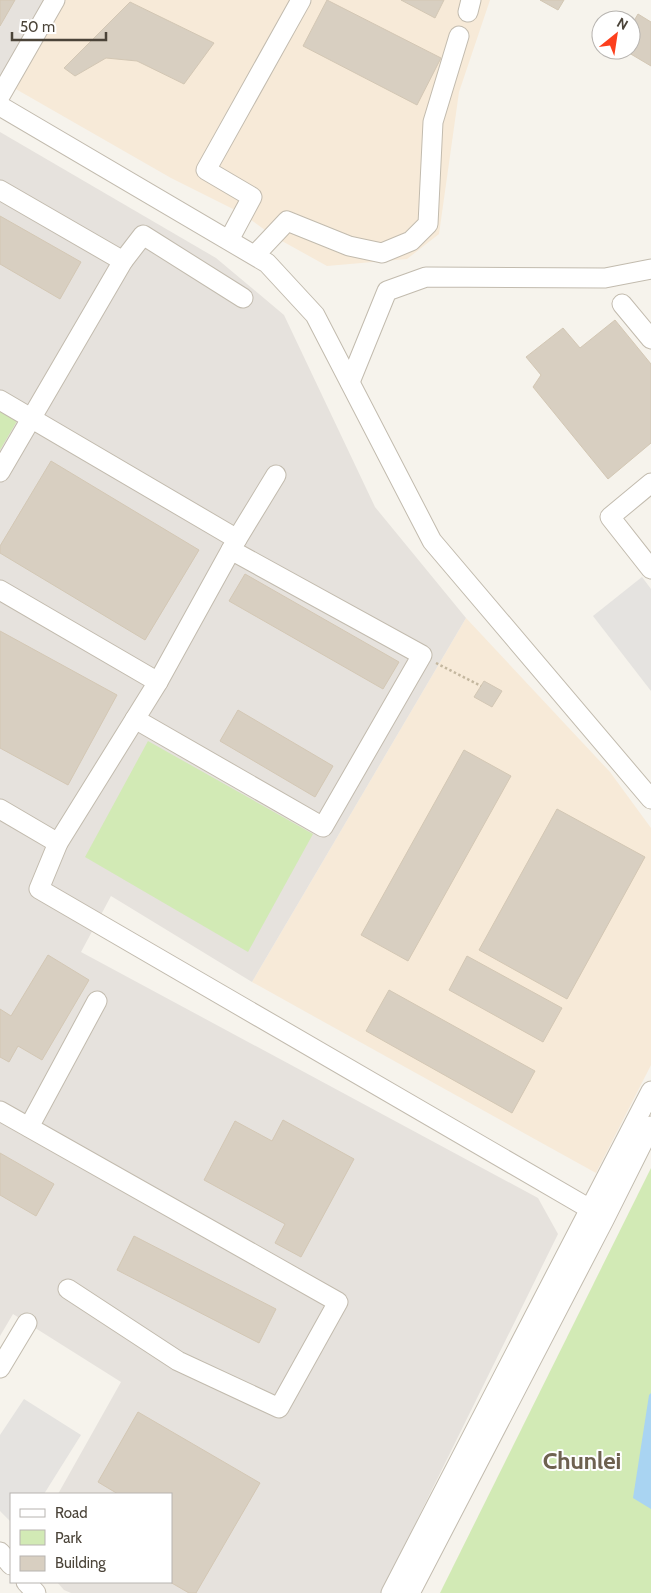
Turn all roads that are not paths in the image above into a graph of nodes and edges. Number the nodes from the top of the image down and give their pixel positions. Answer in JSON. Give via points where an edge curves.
{"nodes":[{"id":1,"x":56,"y":0,"type":"edge"},
{"id":2,"x":301,"y":0,"type":"edge"},
{"id":3,"x":459,"y":36,"type":"dead end"},
{"id":4,"x":0,"y":96,"type":"edge"},
{"id":5,"x":0,"y":106,"type":"edge"},
{"id":6,"x":0,"y":190,"type":"edge"},
{"id":7,"x":229,"y":240,"type":"junction"},
{"id":8,"x":255,"y":255,"type":"junction"},
{"id":9,"x":123,"y":261,"type":"junction"},
{"id":10,"x":651,"y":269,"type":"edge"},
{"id":11,"x":242,"y":298,"type":"dead end"},
{"id":12,"x":622,"y":304,"type":"dead end"},
{"id":13,"x":650,"y":337,"type":"edge"},
{"id":14,"x":350,"y":382,"type":"junction"},
{"id":15,"x":0,"y":400,"type":"edge"},
{"id":16,"x":31,"y":418,"type":"junction"},
{"id":17,"x":0,"y":472,"type":"edge"},
{"id":18,"x":276,"y":475,"type":"dead end"},
{"id":19,"x":651,"y":483,"type":"edge"},
{"id":20,"x":234,"y":544,"type":"junction"},
{"id":21,"x":651,"y":569,"type":"edge"},
{"id":22,"x":0,"y":590,"type":"edge"},
{"id":23,"x":158,"y":682,"type":"junction"},
{"id":24,"x":135,"y":718,"type":"junction"},
{"id":25,"x":651,"y":799,"type":"edge"},
{"id":26,"x":0,"y":809,"type":"edge"},
{"id":27,"x":58,"y":843,"type":"junction"},
{"id":28,"x":97,"y":1001,"type":"dead end"},
{"id":29,"x":651,"y":1091,"type":"edge"},
{"id":30,"x":0,"y":1110,"type":"edge"},
{"id":31,"x":651,"y":1126,"type":"edge"},
{"id":32,"x":29,"y":1127,"type":"junction"},
{"id":33,"x":590,"y":1209,"type":"junction"},
{"id":34,"x":68,"y":1289,"type":"dead end"},
{"id":35,"x":27,"y":1323,"type":"dead end"},
{"id":36,"x":0,"y":1368,"type":"edge"},
{"id":37,"x":0,"y":1552,"type":"edge"},
{"id":38,"x":10,"y":1564,"type":"edge"},
{"id":39,"x":27,"y":1583,"type":"edge"},
{"id":40,"x":36,"y":1593,"type":"edge"},
{"id":41,"x":391,"y":1593,"type":"edge"},
{"id":42,"x":410,"y":1593,"type":"edge"}],
"edges":[{"from":1,"to":4,"type":"street"},
{"from":2,"to":7,"type":"street","via":[[206,170],[252,197]]},
{"from":3,"to":8,"type":"street","via":[[433,122],[428,224],[417,236],[382,253],[349,246],[287,220]]},
{"from":5,"to":7,"type":"street"},
{"from":6,"to":9,"type":"street"},
{"from":7,"to":8,"type":"street"},
{"from":8,"to":14,"type":"street","via":[[267,263],[316,315]]},
{"from":9,"to":11,"type":"street","via":[[143,236]]},
{"from":9,"to":16,"type":"street"},
{"from":10,"to":14,"type":"street","via":[[605,278],[426,277],[387,292]]},
{"from":12,"to":13,"type":"street"},
{"from":14,"to":25,"type":"street","via":[[432,542]]},
{"from":15,"to":16,"type":"street"},
{"from":16,"to":17,"type":"street"},
{"from":16,"to":20,"type":"street"},
{"from":18,"to":20,"type":"street"},
{"from":19,"to":21,"type":"street","via":[[610,517]]},
{"from":20,"to":23,"type":"street"},
{"from":20,"to":24,"type":"street","via":[[422,654],[323,828]]},
{"from":22,"to":23,"type":"street"},
{"from":23,"to":24,"type":"street"},
{"from":24,"to":27,"type":"street"},
{"from":26,"to":27,"type":"street"},
{"from":27,"to":33,"type":"street","via":[[38,889]]},
{"from":28,"to":32,"type":"street"},
{"from":29,"to":33,"type":"street"},
{"from":30,"to":32,"type":"street"},
{"from":31,"to":42,"type":"street"},
{"from":32,"to":34,"type":"street","via":[[338,1302],[279,1408],[178,1361]]},
{"from":33,"to":41,"type":"street"},
{"from":35,"to":36,"type":"street"},
{"from":37,"to":38,"type":"street"},
{"from":39,"to":40,"type":"street"}]}
